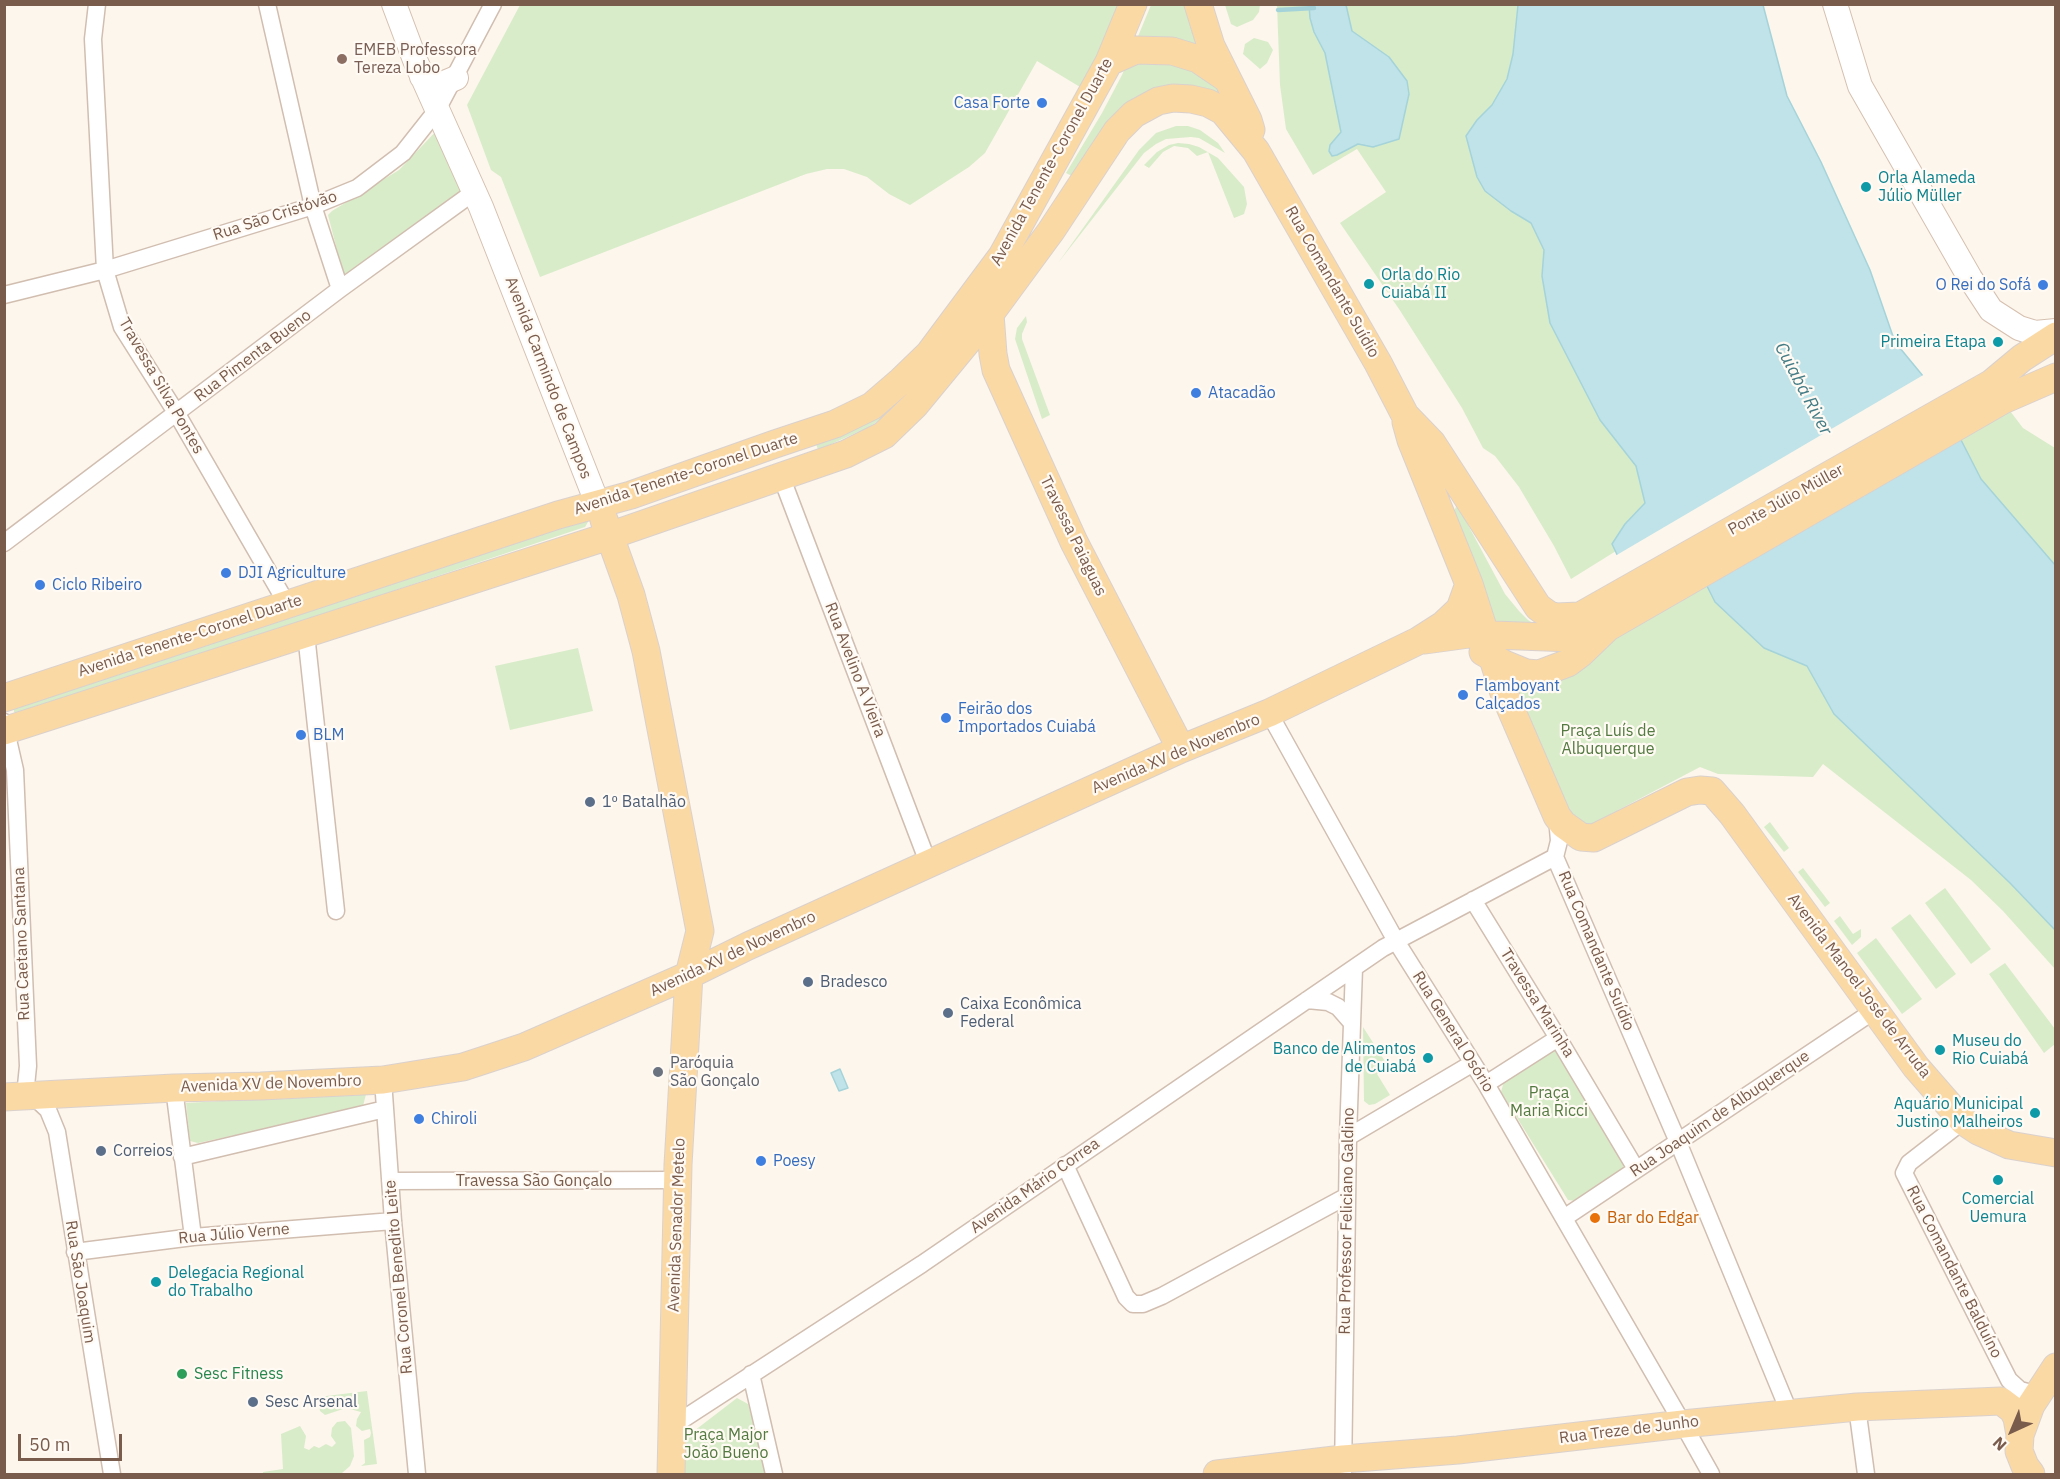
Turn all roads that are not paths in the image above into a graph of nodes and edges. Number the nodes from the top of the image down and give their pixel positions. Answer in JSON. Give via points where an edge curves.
{"nodes":[{"id":1,"x":97,"y":4,"type":"edge"},
{"id":2,"x":267,"y":4,"type":"edge"},
{"id":3,"x":394,"y":4,"type":"edge"},
{"id":4,"x":493,"y":4,"type":"edge"},
{"id":5,"x":1133,"y":4,"type":"edge"},
{"id":6,"x":1198,"y":4,"type":"edge"},
{"id":7,"x":1835,"y":4,"type":"edge"},
{"id":8,"x":1109,"y":62,"type":"junction"},
{"id":9,"x":422,"y":77,"type":"junction"},
{"id":10,"x":456,"y":78,"type":"junction"},
{"id":11,"x":1227,"y":79,"type":"junction"},
{"id":12,"x":437,"y":110,"type":"junction"},
{"id":13,"x":1256,"y":151,"type":"junction"},
{"id":14,"x":474,"y":192,"type":"junction"},
{"id":15,"x":313,"y":206,"type":"junction"},
{"id":16,"x":1002,"y":256,"type":"junction"},
{"id":17,"x":105,"y":270,"type":"junction"},
{"id":18,"x":340,"y":289,"type":"junction"},
{"id":19,"x":4,"y":295,"type":"edge"},
{"id":20,"x":990,"y":314,"type":"junction"},
{"id":21,"x":2055,"y":331,"type":"edge"},
{"id":22,"x":2055,"y":336,"type":"edge"},
{"id":23,"x":929,"y":354,"type":"junction"},
{"id":24,"x":2055,"y":377,"type":"edge"},
{"id":25,"x":1997,"y":392,"type":"junction"},
{"id":26,"x":177,"y":414,"type":"junction"},
{"id":27,"x":1405,"y":416,"type":"junction"},
{"id":28,"x":781,"y":476,"type":"junction"},
{"id":29,"x":598,"y":505,"type":"junction"},
{"id":30,"x":609,"y":536,"type":"junction"},
{"id":31,"x":4,"y":543,"type":"edge"},
{"id":32,"x":1468,"y":584,"type":"junction"},
{"id":33,"x":287,"y":604,"type":"junction"},
{"id":34,"x":1580,"y":616,"type":"joint"},
{"id":35,"x":1605,"y":629,"type":"junction"},
{"id":36,"x":306,"y":634,"type":"junction"},
{"id":37,"x":1418,"y":641,"type":"junction"},
{"id":38,"x":1494,"y":658,"type":"junction"},
{"id":39,"x":4,"y":698,"type":"edge"},
{"id":40,"x":1269,"y":713,"type":"junction"},
{"id":41,"x":6,"y":728,"type":"edge"},
{"id":42,"x":1181,"y":749,"type":"junction"},
{"id":43,"x":1557,"y":816,"type":"junction"},
{"id":44,"x":1555,"y":857,"type":"junction"},
{"id":45,"x":929,"y":865,"type":"junction"},
{"id":46,"x":1473,"y":900,"type":"junction"},
{"id":47,"x":336,"y":911,"type":"dead end"},
{"id":48,"x":700,"y":931,"type":"junction"},
{"id":49,"x":1395,"y":941,"type":"junction"},
{"id":50,"x":748,"y":946,"type":"junction"},
{"id":51,"x":1354,"y":968,"type":"junction"},
{"id":52,"x":689,"y":975,"type":"junction"},
{"id":53,"x":1307,"y":1000,"type":"junction"},
{"id":54,"x":1875,"y":1010,"type":"junction"},
{"id":55,"x":1352,"y":1023,"type":"junction"},
{"id":56,"x":1558,"y":1038,"type":"junction"},
{"id":57,"x":1473,"y":1063,"type":"junction"},
{"id":58,"x":383,"y":1080,"type":"junction"},
{"id":59,"x":1486,"y":1083,"type":"junction"},
{"id":60,"x":174,"y":1088,"type":"junction"},
{"id":61,"x":21,"y":1097,"type":"edge"},
{"id":62,"x":385,"y":1109,"type":"junction"},
{"id":63,"x":1963,"y":1121,"type":"junction"},
{"id":64,"x":1348,"y":1137,"type":"junction"},
{"id":65,"x":1678,"y":1142,"type":"junction"},
{"id":66,"x":2055,"y":1153,"type":"edge"},
{"id":67,"x":182,"y":1157,"type":"junction"},
{"id":68,"x":1065,"y":1165,"type":"junction"},
{"id":69,"x":1636,"y":1169,"type":"junction"},
{"id":70,"x":677,"y":1180,"type":"junction"},
{"id":71,"x":390,"y":1182,"type":"junction"},
{"id":72,"x":1347,"y":1197,"type":"junction"},
{"id":73,"x":1564,"y":1218,"type":"junction"},
{"id":74,"x":393,"y":1221,"type":"junction"},
{"id":75,"x":193,"y":1237,"type":"junction"},
{"id":76,"x":75,"y":1252,"type":"junction"},
{"id":77,"x":2055,"y":1367,"type":"edge"},
{"id":78,"x":751,"y":1374,"type":"junction"},
{"id":79,"x":2047,"y":1395,"type":"edge"},
{"id":80,"x":1857,"y":1407,"type":"junction"},
{"id":81,"x":1790,"y":1414,"type":"junction"},
{"id":82,"x":1683,"y":1424,"type":"junction"},
{"id":83,"x":671,"y":1427,"type":"junction"},
{"id":84,"x":2020,"y":1435,"type":"junction"},
{"id":85,"x":1343,"y":1467,"type":"edge"},
{"id":86,"x":2030,"y":1473,"type":"edge"},
{"id":87,"x":111,"y":1474,"type":"edge"},
{"id":88,"x":417,"y":1474,"type":"edge"},
{"id":89,"x":670,"y":1474,"type":"edge"},
{"id":90,"x":774,"y":1474,"type":"edge"},
{"id":91,"x":1217,"y":1474,"type":"edge"},
{"id":92,"x":1711,"y":1474,"type":"edge"},
{"id":93,"x":1866,"y":1474,"type":"edge"}],
"edges":[{"from":1,"to":17,"type":"street","name":"Travessa Silva Pontes","via":[[93,39]]},
{"from":2,"to":15,"type":"street"},
{"from":3,"to":9,"type":"main road","name":"Avenida Carmindo de Campos"},
{"from":4,"to":10,"type":"street","name":"Rua São Cristóvão"},
{"from":5,"to":8,"type":"main road","name":"Avenida Tenente-Coronel Duarte"},
{"from":6,"to":11,"type":"main road","via":[[1211,46]]},
{"from":7,"to":21,"type":"main road","via":[[1860,86],[1991,310],[2019,328],[2035,333]]},
{"from":8,"to":11,"type":"main road","via":[[1136,50],[1172,51],[1198,59]]},
{"from":8,"to":16,"type":"main road","name":"Avenida Tenente-Coronel Duarte"},
{"from":9,"to":10,"type":"main road","via":[[436,84]]},
{"from":9,"to":12,"type":"main road","name":"Avenida Carmindo de Campos"},
{"from":10,"to":12,"type":"street","name":"Rua São Cristóvão"},
{"from":11,"to":13,"type":"main road","via":[[1248,120]]},
{"from":12,"to":14,"type":"main road","name":"Avenida Carmindo de Campos"},
{"from":12,"to":15,"type":"street","name":"Rua São Cristóvão","via":[[394,160],[357,188]]},
{"from":13,"to":20,"type":"main road","name":"Avenida Tenente-Coronel Duarte","via":[[1223,111],[1208,103],[1173,98],[1146,106],[1118,130]]},
{"from":13,"to":27,"type":"main road","name":"Rua Comandante Suídio"},
{"from":14,"to":18,"type":"street","name":"Rua Pimenta Bueno"},
{"from":14,"to":29,"type":"main road","name":"Avenida Carmindo de Campos"},
{"from":15,"to":17,"type":"street","name":"Rua São Cristóvão"},
{"from":15,"to":18,"type":"street"},
{"from":16,"to":20,"type":"main road"},
{"from":16,"to":23,"type":"main road","name":"Avenida Tenente-Coronel Duarte"},
{"from":17,"to":19,"type":"street","name":"Rua São Cristóvão"},
{"from":17,"to":26,"type":"street","name":"Travessa Silva Pontes","via":[[123,327]]},
{"from":18,"to":26,"type":"street","name":"Rua Pimenta Bueno"},
{"from":20,"to":23,"type":"main road"},
{"from":20,"to":28,"type":"main road","name":"Avenida Tenente-Coronel Duarte","via":[[915,405],[884,435],[846,454]]},
{"from":20,"to":42,"type":"main road","name":"Travessa Paiaguas","via":[[996,370],[1021,428],[1074,542]]},
{"from":22,"to":25,"type":"main road","via":[[2022,358]]},
{"from":23,"to":29,"type":"main road","name":"Avenida Tenente-Coronel Duarte","via":[[872,406],[835,424]]},
{"from":24,"to":25,"type":"main road"},
{"from":25,"to":34,"type":"main road","name":"Ponte Júlio Müller"},
{"from":25,"to":35,"type":"main road","name":"Ponte Júlio Müller"},
{"from":26,"to":31,"type":"street","name":"Rua Pimenta Bueno"},
{"from":26,"to":33,"type":"street","name":"Travessa Silva Pontes"},
{"from":27,"to":32,"type":"main road","name":"Rua Comandante Suídio"},
{"from":27,"to":34,"type":"main road","name":"Rua Comandante Suídio","via":[[1432,443],[1538,607],[1556,617]]},
{"from":28,"to":30,"type":"main road","name":"Avenida Tenente-Coronel Duarte"},
{"from":28,"to":45,"type":"street","name":"Rua Avelino A Vieira"},
{"from":29,"to":30,"type":"main road","name":"Avenida Carmindo de Campos"},
{"from":29,"to":33,"type":"main road","name":"Avenida Tenente-Coronel Duarte"},
{"from":30,"to":36,"type":"main road","name":"Avenida Tenente-Coronel Duarte"},
{"from":30,"to":48,"type":"main road","name":"Avenida Carmindo de Campos","via":[[646,651]]},
{"from":32,"to":37,"type":"main road","via":[[1460,609]]},
{"from":32,"to":38,"type":"main road","name":"Rua Comandante Suídio"},
{"from":33,"to":39,"type":"main road","name":"Avenida Tenente-Coronel Duarte"},
{"from":35,"to":38,"type":"main road","via":[[1571,638],[1540,638]]},
{"from":35,"to":38,"type":"main road","via":[[1568,663],[1539,674]]},
{"from":36,"to":41,"type":"main road","name":"Avenida Tenente-Coronel Duarte"},
{"from":36,"to":47,"type":"street"},
{"from":37,"to":38,"type":"main road","via":[[1446,636]]},
{"from":37,"to":40,"type":"main road","name":"Avenida XV de Novembro"},
{"from":38,"to":43,"type":"main road","name":"Rua Comandante Suídio"},
{"from":40,"to":42,"type":"main road","name":"Avenida XV de Novembro"},
{"from":40,"to":49,"type":"street","name":"Rua General Osório"},
{"from":41,"to":61,"type":"street","name":"Rua Caetano Santana","via":[[15,770],[27,1066]]},
{"from":42,"to":45,"type":"main road","name":"Avenida XV de Novembro"},
{"from":43,"to":44,"type":"street","name":"Rua Comandante Suídio","via":[[1559,841]]},
{"from":43,"to":54,"type":"main road","name":"Avenida Manoel José de Arruda","via":[[1585,838],[1600,837],[1687,792],[1712,791]]},
{"from":44,"to":46,"type":"street","name":"Avenida Mário Correa"},
{"from":44,"to":65,"type":"street","name":"Rua Comandante Suídio"},
{"from":45,"to":50,"type":"main road","name":"Avenida XV de Novembro"},
{"from":46,"to":49,"type":"street","name":"Avenida Mário Correa"},
{"from":46,"to":56,"type":"street","name":"Travessa Marinha"},
{"from":48,"to":50,"type":"main road","via":[[734,948]]},
{"from":48,"to":52,"type":"main road","name":"Avenida Carmindo de Campos"},
{"from":49,"to":51,"type":"street","name":"Avenida Mário Correa"},
{"from":49,"to":57,"type":"street","name":"Rua General Osório"},
{"from":50,"to":52,"type":"main road","name":"Avenida XV de Novembro"},
{"from":51,"to":53,"type":"street","name":"Avenida Mário Correa"},
{"from":51,"to":55,"type":"street","name":"Rua Professor Feliciano Galdino"},
{"from":52,"to":58,"type":"main road","name":"Avenida XV de Novembro","via":[[524,1047],[463,1067]]},
{"from":52,"to":70,"type":"main road","name":"Avenida Senador Metelo"},
{"from":53,"to":55,"type":"street","via":[[1338,1007]]},
{"from":53,"to":68,"type":"street","name":"Avenida Mário Correa"},
{"from":54,"to":63,"type":"main road","name":"Avenida Manoel José de Arruda","via":[[1916,1067]]},
{"from":54,"to":65,"type":"street","name":"Rua Joaquim de Albuquerque"},
{"from":55,"to":64,"type":"street","name":"Rua Professor Feliciano Galdino"},
{"from":56,"to":59,"type":"street"},
{"from":56,"to":69,"type":"street","name":"Travessa Marinha"},
{"from":57,"to":59,"type":"street","name":"Rua General Osório"},
{"from":57,"to":64,"type":"street"},
{"from":58,"to":60,"type":"main road","name":"Avenida XV de Novembro"},
{"from":58,"to":62,"type":"street","name":"Rua Coronel Benedito Leite"},
{"from":59,"to":73,"type":"street","name":"Rua General Osório"},
{"from":60,"to":61,"type":"main road","name":"Avenida XV de Novembro"},
{"from":60,"to":67,"type":"street"},
{"from":61,"to":76,"type":"street","name":"Rua São Joaquim","via":[[48,1110],[57,1132]]},
{"from":62,"to":67,"type":"street"},
{"from":62,"to":71,"type":"street","name":"Rua Coronel Benedito Leite"},
{"from":63,"to":66,"type":"main road","name":"Avenida Manoel José de Arruda","via":[[2009,1144]]},
{"from":63,"to":79,"type":"street","name":"Rua Comandante Balduíno","via":[[1909,1163],[1904,1173],[2009,1380],[2020,1390]]},
{"from":64,"to":72,"type":"street","name":"Rua Professor Feliciano Galdino"},
{"from":65,"to":69,"type":"street","name":"Rua Joaquim de Albuquerque"},
{"from":65,"to":81,"type":"street","name":"Rua Comandante Suídio"},
{"from":67,"to":75,"type":"street"},
{"from":68,"to":72,"type":"street","via":[[1126,1297],[1134,1304],[1162,1296]]},
{"from":68,"to":78,"type":"street","name":"Avenida Mário Correa","via":[[922,1264]]},
{"from":69,"to":73,"type":"street","name":"Rua Joaquim de Albuquerque"},
{"from":70,"to":71,"type":"street","name":"Travessa São Gonçalo"},
{"from":70,"to":83,"type":"main road","name":"Avenida Senador Metelo"},
{"from":71,"to":74,"type":"street","name":"Rua Coronel Benedito Leite"},
{"from":72,"to":85,"type":"street","name":"Rua Professor Feliciano Galdino"},
{"from":73,"to":82,"type":"street","name":"Rua General Osório"},
{"from":74,"to":75,"type":"street","name":"Rua Júlio Verne"},
{"from":74,"to":88,"type":"street","name":"Rua Coronel Benedito Leite"},
{"from":75,"to":76,"type":"street","name":"Rua Júlio Verne"},
{"from":76,"to":87,"type":"street","name":"Rua São Joaquim"},
{"from":77,"to":79,"type":"main road"},
{"from":78,"to":83,"type":"street","name":"Avenida Mário Correa"},
{"from":78,"to":90,"type":"street"},
{"from":79,"to":84,"type":"main road","via":[[2024,1419]]},
{"from":80,"to":81,"type":"main road","name":"Rua Treze de Junho"},
{"from":80,"to":84,"type":"main road","name":"Rua Treze de Junho","via":[[2001,1401],[2018,1418]]},
{"from":80,"to":93,"type":"street"},
{"from":81,"to":82,"type":"main road","name":"Rua Treze de Junho"},
{"from":82,"to":85,"type":"main road","name":"Rua Treze de Junho","via":[[1458,1449]]},
{"from":82,"to":92,"type":"street","name":"Rua General Osório"},
{"from":83,"to":89,"type":"main road","name":"Avenida Senador Metelo"},
{"from":84,"to":86,"type":"main road","name":"Rua Treze de Junho","via":[[2019,1451]]},
{"from":85,"to":91,"type":"main road","name":"Rua Treze de Junho"}]}
